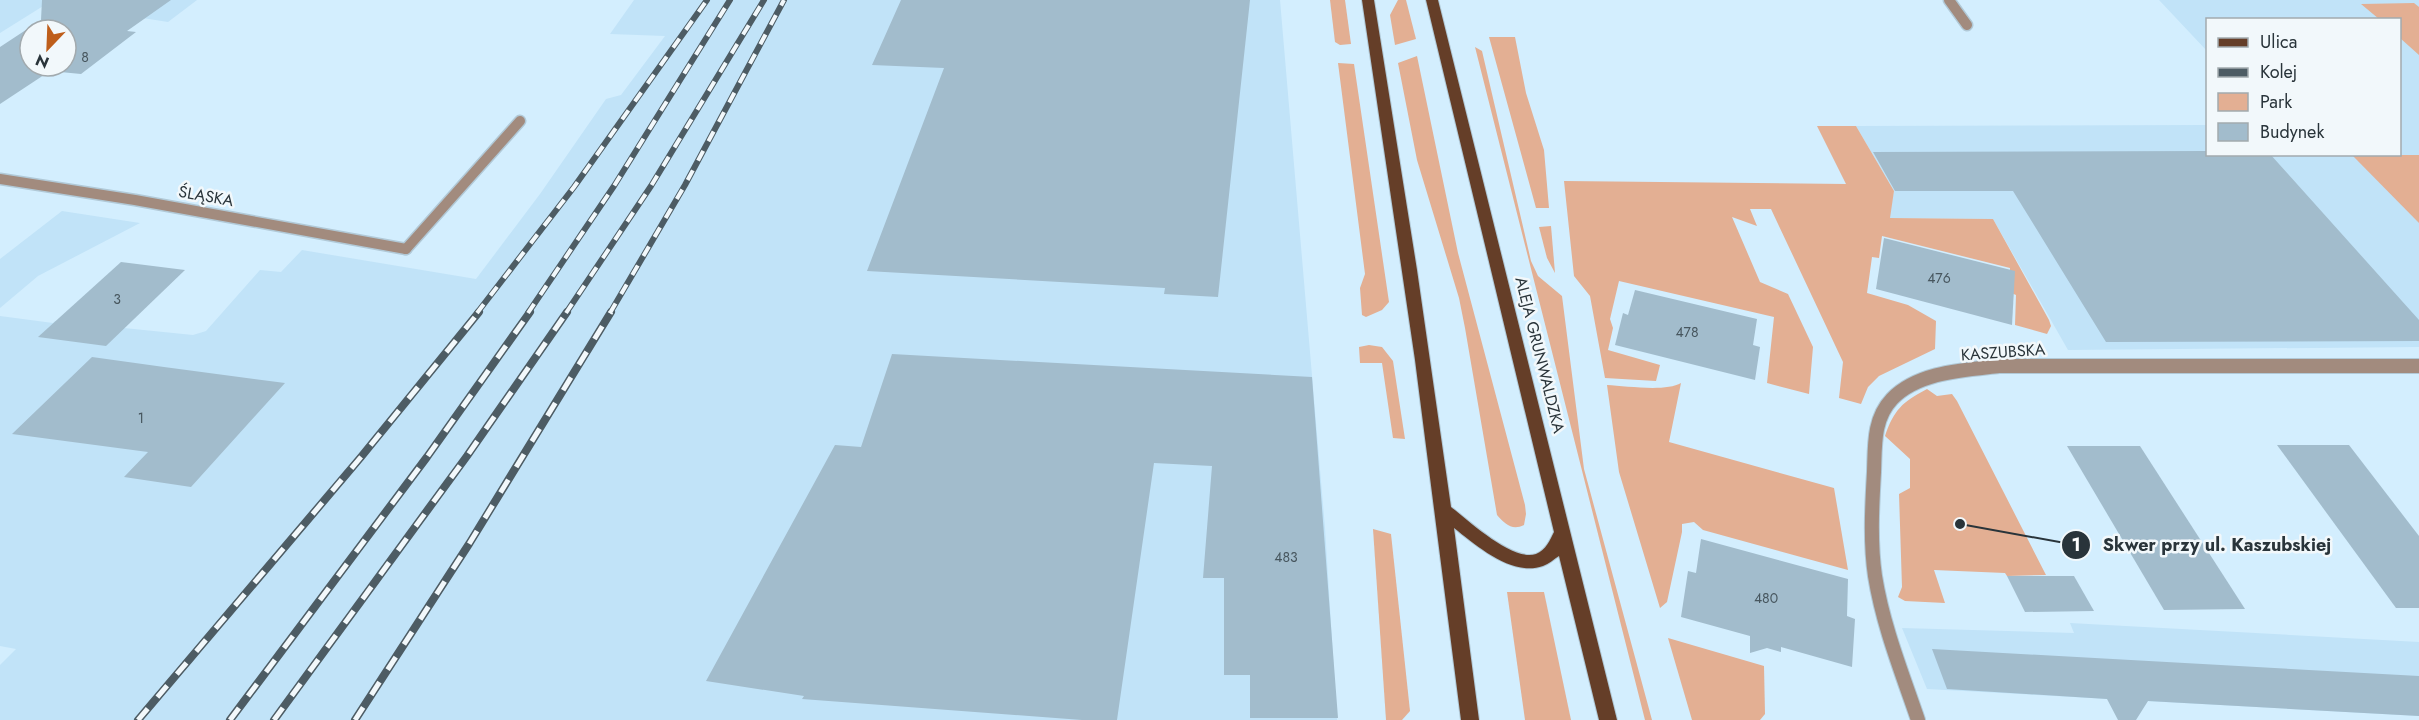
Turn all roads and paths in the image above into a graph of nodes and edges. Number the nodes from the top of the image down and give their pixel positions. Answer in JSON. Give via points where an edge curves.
{"nodes":[{"id":1,"x":1368,"y":0,"type":"edge"},
{"id":2,"x":1432,"y":0,"type":"edge"},
{"id":3,"x":1949,"y":0,"type":"edge"},
{"id":4,"x":1967,"y":25,"type":"dead end"},
{"id":5,"x":520,"y":121,"type":"dead end"},
{"id":6,"x":0,"y":179,"type":"edge"},
{"id":7,"x":2419,"y":366,"type":"edge"},
{"id":8,"x":1445,"y":511,"type":"junction"},
{"id":9,"x":1563,"y":530,"type":"junction"},
{"id":10,"x":1470,"y":720,"type":"edge"},
{"id":11,"x":1608,"y":720,"type":"edge"},
{"id":12,"x":1918,"y":720,"type":"edge"}],
"edges":[{"from":1,"to":8,"type":"main road"},
{"from":2,"to":9,"type":"main road","name":"ALEJA GRUNWALDZKA"},
{"from":3,"to":4,"type":"street"},
{"from":5,"to":6,"type":"street","name":"ŚLĄSKA","via":[[406,249]]},
{"from":7,"to":12,"type":"street","name":"KASZUBSKA","via":[[2000,366],[1961,370],[1924,380],[1890,402],[1877,420],[1873,553],[1877,582]]},
{"from":8,"to":9,"type":"main road","via":[[1501,554],[1518,561],[1549,557]]},
{"from":8,"to":10,"type":"main road"},
{"from":9,"to":11,"type":"main road","name":"ALEJA GRUNWALDZKA"}]}
